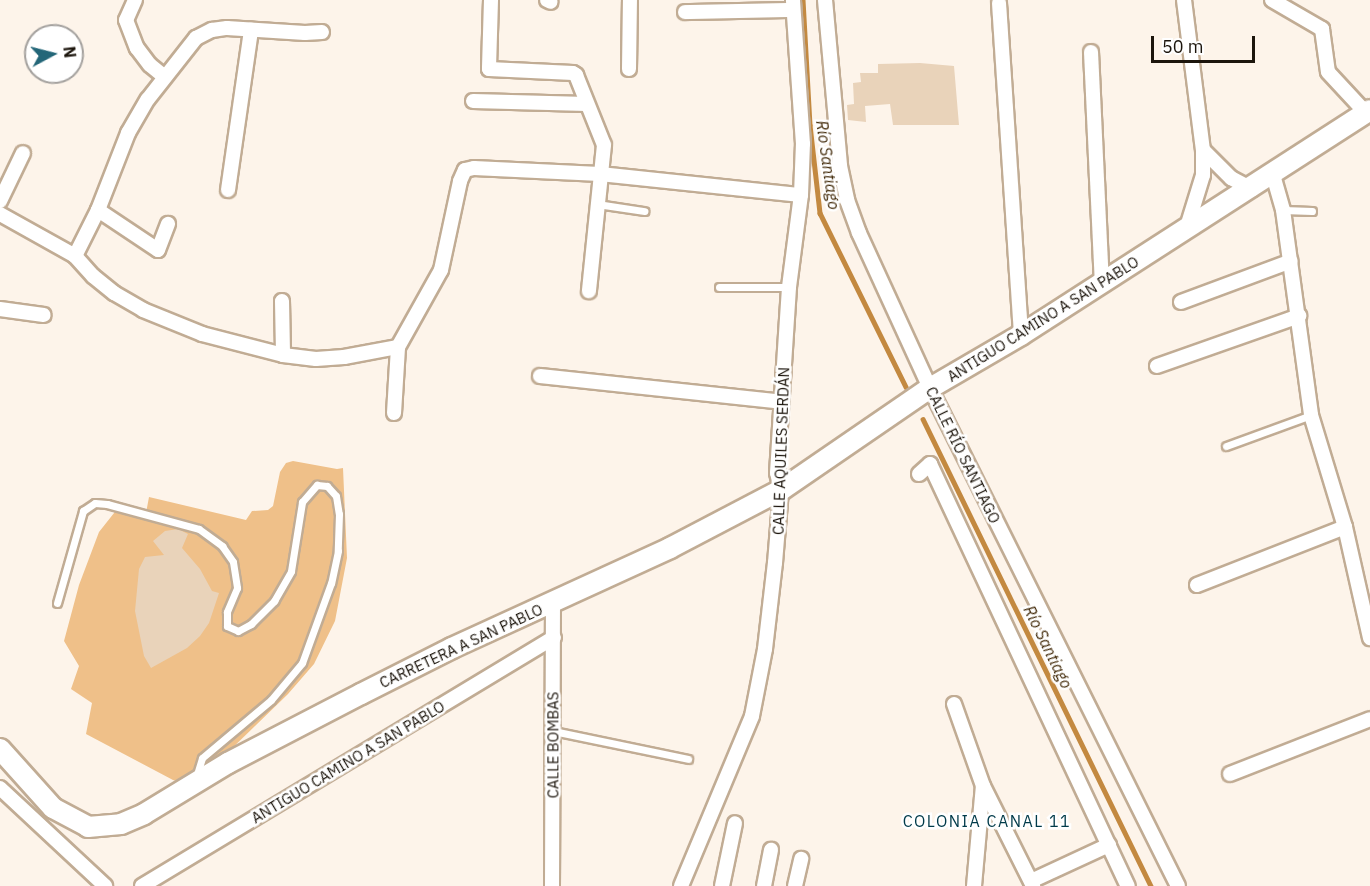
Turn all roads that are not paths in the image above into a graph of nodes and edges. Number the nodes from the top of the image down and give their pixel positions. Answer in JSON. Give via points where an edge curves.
{"nodes":[{"id":1,"x":135,"y":0,"type":"edge"},
{"id":2,"x":491,"y":0,"type":"edge"},
{"id":3,"x":630,"y":0,"type":"edge"},
{"id":4,"x":825,"y":0,"type":"edge"},
{"id":5,"x":1184,"y":0,"type":"edge"},
{"id":6,"x":1272,"y":0,"type":"edge"},
{"id":7,"x":999,"y":3,"type":"dead end"},
{"id":8,"x":793,"y":5,"type":"edge"},
{"id":9,"x":685,"y":12,"type":"dead end"},
{"id":10,"x":251,"y":30,"type":"junction"},
{"id":11,"x":322,"y":32,"type":"dead end"},
{"id":12,"x":1090,"y":52,"type":"dead end"},
{"id":13,"x":629,"y":69,"type":"dead end"},
{"id":14,"x":165,"y":77,"type":"junction"},
{"id":15,"x":473,"y":100,"type":"dead end"},
{"id":16,"x":587,"y":104,"type":"junction"},
{"id":17,"x":1368,"y":112,"type":"edge"},
{"id":18,"x":1203,"y":150,"type":"junction"},
{"id":19,"x":23,"y":153,"type":"dead end"},
{"id":20,"x":600,"y":174,"type":"junction"},
{"id":21,"x":1273,"y":175,"type":"junction"},
{"id":22,"x":1252,"y":189,"type":"junction"},
{"id":23,"x":228,"y":190,"type":"dead end"},
{"id":24,"x":801,"y":195,"type":"junction"},
{"id":25,"x":0,"y":201,"type":"edge"},
{"id":26,"x":597,"y":204,"type":"junction"},
{"id":27,"x":98,"y":210,"type":"junction"},
{"id":28,"x":1283,"y":210,"type":"junction"},
{"id":29,"x":644,"y":211,"type":"dead end"},
{"id":30,"x":1312,"y":211,"type":"dead end"},
{"id":31,"x":0,"y":214,"type":"edge"},
{"id":32,"x":168,"y":224,"type":"dead end"},
{"id":33,"x":1187,"y":227,"type":"junction"},
{"id":34,"x":75,"y":256,"type":"junction"},
{"id":35,"x":1291,"y":261,"type":"junction"},
{"id":36,"x":1102,"y":283,"type":"junction"},
{"id":37,"x":719,"y":287,"type":"dead end"},
{"id":38,"x":789,"y":287,"type":"junction"},
{"id":39,"x":589,"y":291,"type":"dead end"},
{"id":40,"x":282,"y":301,"type":"dead end"},
{"id":41,"x":1181,"y":302,"type":"dead end"},
{"id":42,"x":0,"y":309,"type":"edge"},
{"id":43,"x":44,"y":315,"type":"dead end"},
{"id":44,"x":1299,"y":316,"type":"junction"},
{"id":45,"x":1021,"y":335,"type":"junction"},
{"id":46,"x":398,"y":347,"type":"junction"},
{"id":47,"x":283,"y":355,"type":"junction"},
{"id":48,"x":1157,"y":366,"type":"dead end"},
{"id":49,"x":540,"y":376,"type":"dead end"},
{"id":50,"x":930,"y":388,"type":"junction"},
{"id":51,"x":782,"y":402,"type":"junction"},
{"id":52,"x":394,"y":413,"type":"dead end"},
{"id":53,"x":1311,"y":415,"type":"junction"},
{"id":54,"x":1226,"y":446,"type":"dead end"},
{"id":55,"x":919,"y":474,"type":"dead end"},
{"id":56,"x":780,"y":490,"type":"junction"},
{"id":57,"x":1345,"y":527,"type":"junction"},
{"id":58,"x":1197,"y":585,"type":"dead end"},
{"id":59,"x":57,"y":603,"type":"dead end"},
{"id":60,"x":553,"y":604,"type":"junction"},
{"id":61,"x":554,"y":637,"type":"junction"},
{"id":62,"x":1370,"y":638,"type":"edge"},
{"id":63,"x":954,"y":704,"type":"dead end"},
{"id":64,"x":1370,"y":719,"type":"edge"},
{"id":65,"x":553,"y":731,"type":"junction"},
{"id":66,"x":0,"y":749,"type":"edge"},
{"id":67,"x":688,"y":759,"type":"dead end"},
{"id":68,"x":1230,"y":774,"type":"dead end"},
{"id":69,"x":194,"y":785,"type":"junction"},
{"id":70,"x":983,"y":786,"type":"junction"},
{"id":71,"x":0,"y":788,"type":"edge"},
{"id":72,"x":735,"y":823,"type":"dead end"},
{"id":73,"x":1109,"y":845,"type":"junction"},
{"id":74,"x":771,"y":850,"type":"dead end"},
{"id":75,"x":801,"y":859,"type":"dead end"},
{"id":76,"x":1032,"y":883,"type":"edge"},
{"id":77,"x":105,"y":886,"type":"edge"},
{"id":78,"x":142,"y":886,"type":"edge"},
{"id":79,"x":552,"y":886,"type":"edge"},
{"id":80,"x":681,"y":886,"type":"edge"},
{"id":81,"x":722,"y":886,"type":"edge"},
{"id":82,"x":764,"y":886,"type":"edge"},
{"id":83,"x":795,"y":886,"type":"edge"},
{"id":84,"x":974,"y":886,"type":"edge"},
{"id":85,"x":1128,"y":886,"type":"edge"},
{"id":86,"x":1178,"y":886,"type":"edge"}],
"edges":[{"from":1,"to":14,"type":"street","via":[[126,20],[137,48]]},
{"from":2,"to":16,"type":"street","via":[[489,69],[573,72]]},
{"from":3,"to":13,"type":"street"},
{"from":4,"to":50,"type":"street","name":"CALLE RÍO SANTIAGO","via":[[833,104],[847,200]]},
{"from":5,"to":18,"type":"street"},
{"from":6,"to":17,"type":"street","via":[[1322,29],[1328,72]]},
{"from":7,"to":45,"type":"street"},
{"from":8,"to":9,"type":"street"},
{"from":8,"to":24,"type":"street","name":"CALLE AQUILES SERDÁN","via":[[803,144]]},
{"from":10,"to":11,"type":"street"},
{"from":10,"to":14,"type":"street","via":[[212,30],[196,38]]},
{"from":10,"to":23,"type":"street"},
{"from":12,"to":36,"type":"street"},
{"from":14,"to":27,"type":"street","via":[[128,133]]},
{"from":15,"to":16,"type":"street"},
{"from":16,"to":20,"type":"street","via":[[604,145]]},
{"from":17,"to":21,"type":"main road","name":"ANTIGUO CAMINO A SAN PABLO"},
{"from":18,"to":22,"type":"street","via":[[1231,178]]},
{"from":18,"to":33,"type":"street","via":[[1203,175]]},
{"from":19,"to":25,"type":"street"},
{"from":20,"to":24,"type":"street"},
{"from":20,"to":26,"type":"street"},
{"from":20,"to":46,"type":"street","via":[[465,170],[441,270]]},
{"from":21,"to":22,"type":"main road","name":"ANTIGUO CAMINO A SAN PABLO"},
{"from":21,"to":28,"type":"street"},
{"from":22,"to":33,"type":"main road","name":"ANTIGUO CAMINO A SAN PABLO"},
{"from":24,"to":38,"type":"street","name":"CALLE AQUILES SERDÁN"},
{"from":26,"to":29,"type":"lane"},
{"from":26,"to":39,"type":"street"},
{"from":27,"to":32,"type":"street","via":[[158,250]]},
{"from":27,"to":34,"type":"street"},
{"from":28,"to":30,"type":"lane"},
{"from":28,"to":35,"type":"street"},
{"from":31,"to":34,"type":"street"},
{"from":33,"to":36,"type":"main road","name":"ANTIGUO CAMINO A SAN PABLO"},
{"from":34,"to":47,"type":"street","via":[[114,293],[143,310],[202,334]]},
{"from":35,"to":41,"type":"street"},
{"from":35,"to":44,"type":"street"},
{"from":36,"to":45,"type":"main road","name":"ANTIGUO CAMINO A SAN PABLO"},
{"from":37,"to":38,"type":"lane"},
{"from":38,"to":51,"type":"street","name":"CALLE AQUILES SERDÁN"},
{"from":40,"to":47,"type":"street"},
{"from":42,"to":43,"type":"street"},
{"from":44,"to":48,"type":"street"},
{"from":44,"to":53,"type":"street"},
{"from":45,"to":50,"type":"main road","name":"ANTIGUO CAMINO A SAN PABLO"},
{"from":46,"to":47,"type":"street","via":[[344,357]]},
{"from":46,"to":52,"type":"street"},
{"from":49,"to":51,"type":"street"},
{"from":50,"to":56,"type":"main road","name":"CARRETERA A SAN PABLO"},
{"from":50,"to":86,"type":"street","name":"CALLE RÍO SANTIAGO"},
{"from":51,"to":56,"type":"street","name":"CALLE AQUILES SERDÁN","via":[[777,473]]},
{"from":53,"to":54,"type":"lane"},
{"from":53,"to":57,"type":"street"},
{"from":55,"to":73,"type":"street","via":[[930,464]]},
{"from":56,"to":60,"type":"main road","name":"CARRETERA A SAN PABLO"},
{"from":56,"to":80,"type":"street","name":"CALLE AQUILES SERDÁN","via":[[765,649],[752,716]]},
{"from":57,"to":58,"type":"street"},
{"from":57,"to":62,"type":"street"},
{"from":59,"to":69,"type":"lane","via":[[83,511],[95,503],[107,504],[199,529],[222,546],[233,562],[237,588],[227,612],[227,626],[238,631],[274,601],[291,571],[302,502],[317,485],[327,486],[336,496],[338,551],[331,583],[302,663],[271,700],[201,758]]},
{"from":60,"to":61,"type":"street","name":"CALLE BOMBAS"},
{"from":60,"to":69,"type":"main road","name":"CARRETERA A SAN PABLO","via":[[452,648],[228,763]]},
{"from":61,"to":65,"type":"street","name":"CALLE BOMBAS"},
{"from":61,"to":78,"type":"street","name":"ANTIGUO CAMINO A SAN PABLO"},
{"from":63,"to":70,"type":"street"},
{"from":64,"to":68,"type":"street"},
{"from":65,"to":67,"type":"lane"},
{"from":65,"to":79,"type":"street","name":"CALLE BOMBAS"},
{"from":66,"to":69,"type":"main road","name":"CARRETERA A SAN PABLO","via":[[53,808],[88,827],[121,824]]},
{"from":70,"to":76,"type":"street"},
{"from":70,"to":84,"type":"street"},
{"from":71,"to":77,"type":"street"},
{"from":72,"to":81,"type":"street"},
{"from":73,"to":76,"type":"street"},
{"from":73,"to":85,"type":"street"},
{"from":74,"to":82,"type":"street"},
{"from":75,"to":83,"type":"street"}]}
